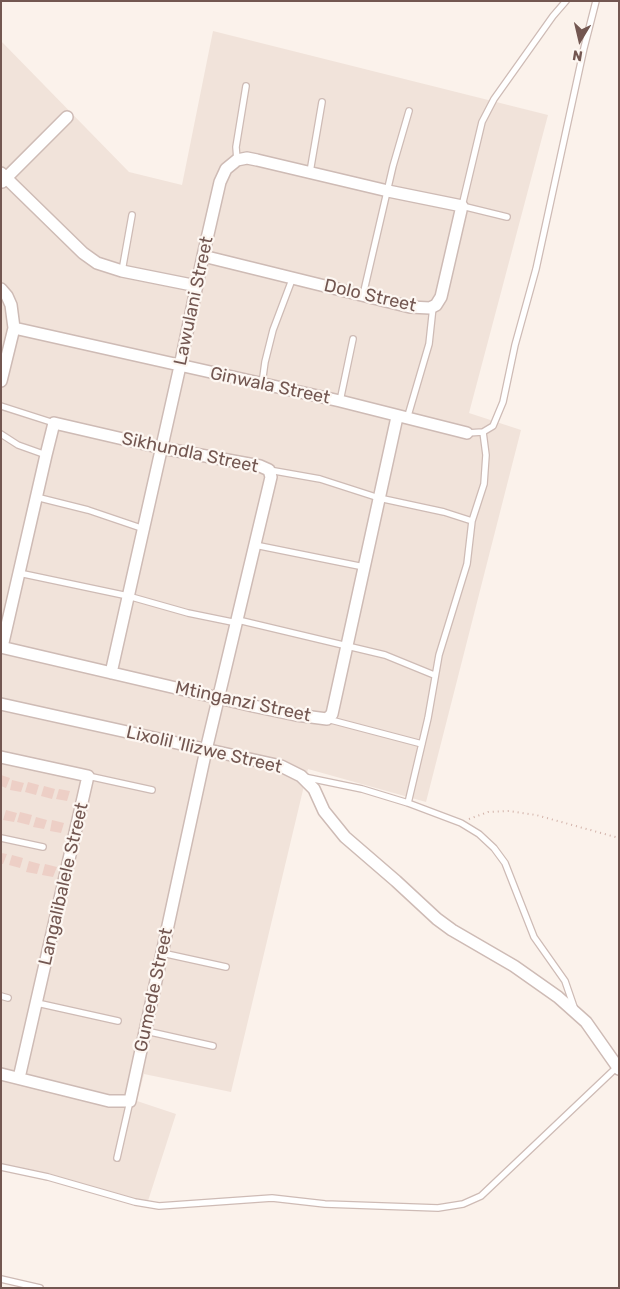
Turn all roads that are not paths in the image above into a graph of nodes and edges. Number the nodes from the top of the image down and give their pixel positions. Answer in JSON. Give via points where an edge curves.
{"nodes":[{"id":1,"x":566,"y":1,"type":"edge"},
{"id":2,"x":596,"y":1,"type":"edge"},
{"id":3,"x":246,"y":86,"type":"dead end"},
{"id":4,"x":322,"y":102,"type":"dead end"},
{"id":5,"x":410,"y":111,"type":"dead end"},
{"id":6,"x":67,"y":117,"type":"dead end"},
{"id":7,"x":237,"y":160,"type":"junction"},
{"id":8,"x":310,"y":172,"type":"junction"},
{"id":9,"x":3,"y":178,"type":"edge"},
{"id":10,"x":388,"y":191,"type":"junction"},
{"id":11,"x":462,"y":206,"type":"junction"},
{"id":12,"x":132,"y":215,"type":"dead end"},
{"id":13,"x":507,"y":217,"type":"dead end"},
{"id":14,"x":203,"y":256,"type":"junction"},
{"id":15,"x":122,"y":271,"type":"junction"},
{"id":16,"x":293,"y":277,"type":"junction"},
{"id":17,"x":197,"y":286,"type":"junction"},
{"id":18,"x":1,"y":290,"type":"edge"},
{"id":19,"x":363,"y":295,"type":"junction"},
{"id":20,"x":433,"y":307,"type":"junction"},
{"id":21,"x":14,"y":328,"type":"junction"},
{"id":22,"x":353,"y":339,"type":"dead end"},
{"id":23,"x":180,"y":366,"type":"junction"},
{"id":24,"x":1,"y":381,"type":"edge"},
{"id":25,"x":262,"y":384,"type":"junction"},
{"id":26,"x":340,"y":401,"type":"junction"},
{"id":27,"x":1,"y":406,"type":"edge"},
{"id":28,"x":402,"y":418,"type":"junction"},
{"id":29,"x":54,"y":423,"type":"junction"},
{"id":30,"x":484,"y":432,"type":"junction"},
{"id":31,"x":467,"y":433,"type":"joint"},
{"id":32,"x":1,"y":434,"type":"edge"},
{"id":33,"x":162,"y":448,"type":"junction"},
{"id":34,"x":46,"y":454,"type":"junction"},
{"id":35,"x":269,"y":470,"type":"junction"},
{"id":36,"x":36,"y":497,"type":"junction"},
{"id":37,"x":379,"y":498,"type":"junction"},
{"id":38,"x":472,"y":521,"type":"junction"},
{"id":39,"x":144,"y":529,"type":"junction"},
{"id":40,"x":255,"y":545,"type":"junction"},
{"id":41,"x":364,"y":567,"type":"junction"},
{"id":42,"x":19,"y":573,"type":"junction"},
{"id":43,"x":128,"y":596,"type":"junction"},
{"id":44,"x":237,"y":622,"type":"junction"},
{"id":45,"x":347,"y":646,"type":"junction"},
{"id":46,"x":2,"y":647,"type":"edge"},
{"id":47,"x":111,"y":673,"type":"junction"},
{"id":48,"x":434,"y":674,"type":"junction"},
{"id":49,"x":219,"y":698,"type":"junction"},
{"id":50,"x":1,"y":704,"type":"edge"},
{"id":51,"x":327,"y":719,"type":"junction"},
{"id":52,"x":422,"y":744,"type":"junction"},
{"id":53,"x":206,"y":750,"type":"junction"},
{"id":54,"x":1,"y":757,"type":"edge"},
{"id":55,"x":88,"y":776,"type":"junction"},
{"id":56,"x":301,"y":776,"type":"junction"},
{"id":57,"x":152,"y":790,"type":"dead end"},
{"id":58,"x":408,"y":802,"type":"junction"},
{"id":59,"x":1,"y":838,"type":"edge"},
{"id":60,"x":43,"y":847,"type":"dead end"},
{"id":61,"x":162,"y":953,"type":"junction"},
{"id":62,"x":226,"y":967,"type":"dead end"},
{"id":63,"x":37,"y":1003,"type":"junction"},
{"id":64,"x":575,"y":1012,"type":"junction"},
{"id":65,"x":118,"y":1021,"type":"dead end"},
{"id":66,"x":146,"y":1030,"type":"junction"},
{"id":67,"x":213,"y":1046,"type":"dead end"},
{"id":68,"x":618,"y":1068,"type":"edge"},
{"id":69,"x":1,"y":1074,"type":"edge"},
{"id":70,"x":19,"y":1078,"type":"junction"},
{"id":71,"x":130,"y":1101,"type":"junction"},
{"id":72,"x":117,"y":1158,"type":"dead end"},
{"id":73,"x":1,"y":1167,"type":"edge"},
{"id":74,"x":1,"y":1279,"type":"edge"},
{"id":75,"x":40,"y":1288,"type":"edge"}],
"edges":[{"from":1,"to":11,"type":"lane","via":[[488,110],[482,122]]},
{"from":2,"to":30,"type":"lane","via":[[503,402],[493,426]]},
{"from":3,"to":7,"type":"lane","via":[[236,147]]},
{"from":4,"to":8,"type":"lane"},
{"from":5,"to":10,"type":"lane"},
{"from":6,"to":9,"type":"street"},
{"from":7,"to":8,"type":"street","via":[[247,158]]},
{"from":7,"to":14,"type":"street","name":"Lawulani Street","via":[[226,169],[220,182]]},
{"from":8,"to":10,"type":"street"},
{"from":9,"to":15,"type":"street","via":[[91,259]]},
{"from":10,"to":11,"type":"street"},
{"from":10,"to":19,"type":"lane"},
{"from":11,"to":13,"type":"lane"},
{"from":11,"to":20,"type":"street","name":"Dolo Street","via":[[441,297]]},
{"from":12,"to":15,"type":"lane"},
{"from":14,"to":16,"type":"street","name":"Dolo Street"},
{"from":14,"to":17,"type":"street","name":"Lawulani Street"},
{"from":15,"to":17,"type":"street"},
{"from":16,"to":19,"type":"street","name":"Dolo Street"},
{"from":16,"to":25,"type":"lane","via":[[273,330]]},
{"from":17,"to":23,"type":"street","name":"Lawulani Street"},
{"from":18,"to":21,"type":"street","via":[[11,305]]},
{"from":19,"to":20,"type":"street","name":"Dolo Street","via":[[410,307]]},
{"from":20,"to":28,"type":"lane","via":[[429,344]]},
{"from":21,"to":23,"type":"street","name":"Ginwala Street"},
{"from":21,"to":24,"type":"street"},
{"from":22,"to":26,"type":"lane"},
{"from":23,"to":25,"type":"street","name":"Ginwala Street"},
{"from":23,"to":33,"type":"street","name":"Lawulani Street"},
{"from":25,"to":26,"type":"street","name":"Ginwala Street"},
{"from":26,"to":28,"type":"street","name":"Ginwala Street"},
{"from":27,"to":29,"type":"lane"},
{"from":28,"to":31,"type":"street","name":"Ginwala Street"},
{"from":28,"to":37,"type":"street","name":"Mtinganzi Street"},
{"from":29,"to":33,"type":"street","name":"Sikhundla Street"},
{"from":29,"to":34,"type":"street"},
{"from":30,"to":31,"type":"lane"},
{"from":30,"to":38,"type":"lane","via":[[486,474]]},
{"from":32,"to":34,"type":"lane","via":[[18,445]]},
{"from":33,"to":35,"type":"street","name":"Sikhundla Street"},
{"from":33,"to":39,"type":"street","name":"Lawulani Street"},
{"from":34,"to":36,"type":"street"},
{"from":35,"to":37,"type":"lane","via":[[320,479]]},
{"from":35,"to":40,"type":"street","name":"Sikhundla Street","via":[[271,477]]},
{"from":36,"to":39,"type":"lane"},
{"from":36,"to":42,"type":"street"},
{"from":37,"to":38,"type":"lane"},
{"from":37,"to":41,"type":"street","name":"Mtinganzi Street"},
{"from":38,"to":48,"type":"lane","via":[[467,564]]},
{"from":39,"to":43,"type":"street","name":"Lawulani Street"},
{"from":40,"to":41,"type":"lane"},
{"from":40,"to":44,"type":"street","name":"Sikhundla Street"},
{"from":41,"to":45,"type":"street","name":"Mtinganzi Street"},
{"from":42,"to":43,"type":"lane"},
{"from":42,"to":46,"type":"street"},
{"from":43,"to":44,"type":"lane"},
{"from":43,"to":47,"type":"street","name":"Lawulani Street"},
{"from":44,"to":45,"type":"lane"},
{"from":44,"to":49,"type":"street","name":"Sikhundla Street"},
{"from":45,"to":48,"type":"lane","via":[[399,660]]},
{"from":45,"to":51,"type":"street","name":"Mtinganzi Street","via":[[332,714]]},
{"from":46,"to":47,"type":"street","name":"Mtinganzi Street"},
{"from":47,"to":49,"type":"street","name":"Mtinganzi Street"},
{"from":48,"to":52,"type":"lane"},
{"from":49,"to":51,"type":"street","name":"Mtinganzi Street"},
{"from":49,"to":53,"type":"street","name":"Sikhundla Street"},
{"from":50,"to":53,"type":"street","name":"Lixolil 'Ilizwe Street"},
{"from":51,"to":52,"type":"lane"},
{"from":52,"to":58,"type":"lane"},
{"from":53,"to":56,"type":"street","name":"Lixolil 'Ilizwe Street","via":[[281,766]]},
{"from":53,"to":61,"type":"street","name":"Gumede Street"},
{"from":54,"to":55,"type":"street"},
{"from":55,"to":57,"type":"lane"},
{"from":55,"to":63,"type":"street","name":"Langalibalele Street"},
{"from":56,"to":58,"type":"lane"},
{"from":56,"to":64,"type":"street","name":"Lixolil 'Ilizwe Street","via":[[314,789],[324,811],[341,833],[424,909],[452,930],[538,982]]},
{"from":58,"to":64,"type":"lane","via":[[461,823],[494,848],[505,863],[534,937],[565,981]]},
{"from":59,"to":60,"type":"lane"},
{"from":61,"to":62,"type":"lane"},
{"from":61,"to":66,"type":"street","name":"Gumede Street"},
{"from":63,"to":65,"type":"lane"},
{"from":63,"to":70,"type":"street","name":"Langalibalele Street"},
{"from":64,"to":68,"type":"street","name":"Lixolil 'Ilizwe Street"},
{"from":66,"to":67,"type":"lane"},
{"from":66,"to":71,"type":"street","name":"Gumede Street"},
{"from":68,"to":73,"type":"lane","via":[[481,1196],[463,1204],[438,1208],[334,1205],[272,1198],[159,1206]]},
{"from":69,"to":70,"type":"street"},
{"from":70,"to":71,"type":"street","via":[[109,1100]]},
{"from":71,"to":72,"type":"lane"},
{"from":74,"to":75,"type":"lane"}]}
